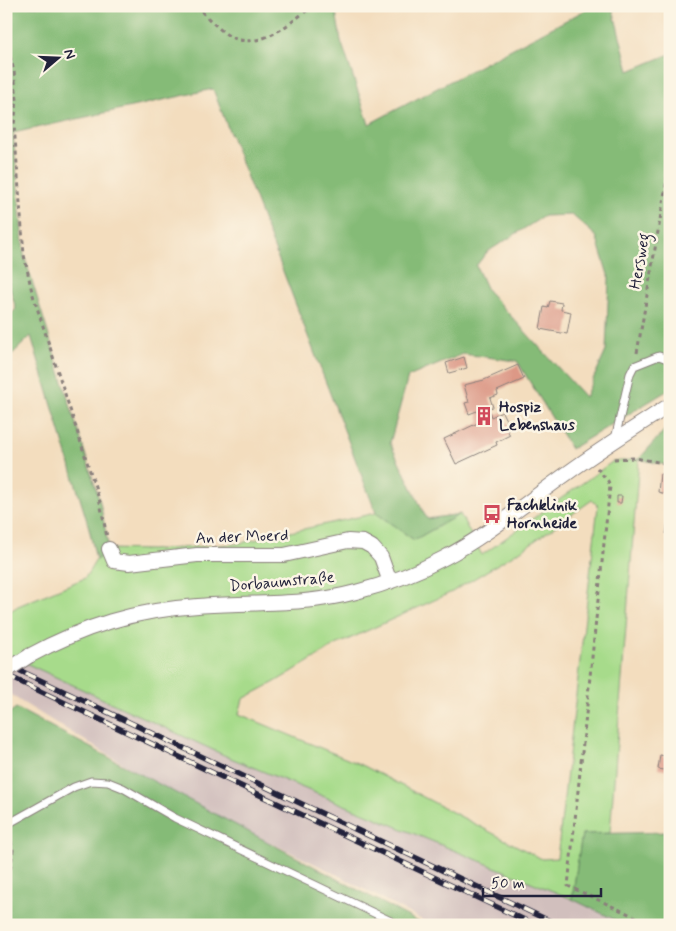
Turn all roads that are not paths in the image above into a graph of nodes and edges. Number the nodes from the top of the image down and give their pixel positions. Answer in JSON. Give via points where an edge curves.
{"nodes":[{"id":1,"x":670,"y":360,"type":"edge"},
{"id":2,"x":670,"y":405,"type":"edge"},
{"id":3,"x":614,"y":441,"type":"junction"},
{"id":4,"x":109,"y":549,"type":"road end"},
{"id":5,"x":390,"y":582,"type":"junction"},
{"id":6,"x":6,"y":671,"type":"edge"},
{"id":7,"x":6,"y":826,"type":"edge"},
{"id":8,"x":399,"y":925,"type":"edge"}],
"edges":[{"from":1,"to":3,"type":"lane","via":[[659,356],[634,366]]},
{"from":2,"to":3,"type":"street","name":"Dorbaumstraße"},
{"from":3,"to":5,"type":"street","name":"Dorbaumstraße","via":[[472,541],[446,557]]},
{"from":4,"to":5,"type":"street","name":"An der Moerd","via":[[114,561],[129,564],[197,555],[284,555],[348,541],[362,542],[381,557]]},
{"from":5,"to":6,"type":"street","name":"Dorbaumstraße","bridge":true,"via":[[355,593],[311,600],[198,606],[131,615],[79,631]]},
{"from":7,"to":8,"type":"lane","via":[[74,787],[91,781],[108,782],[175,818]]}]}
